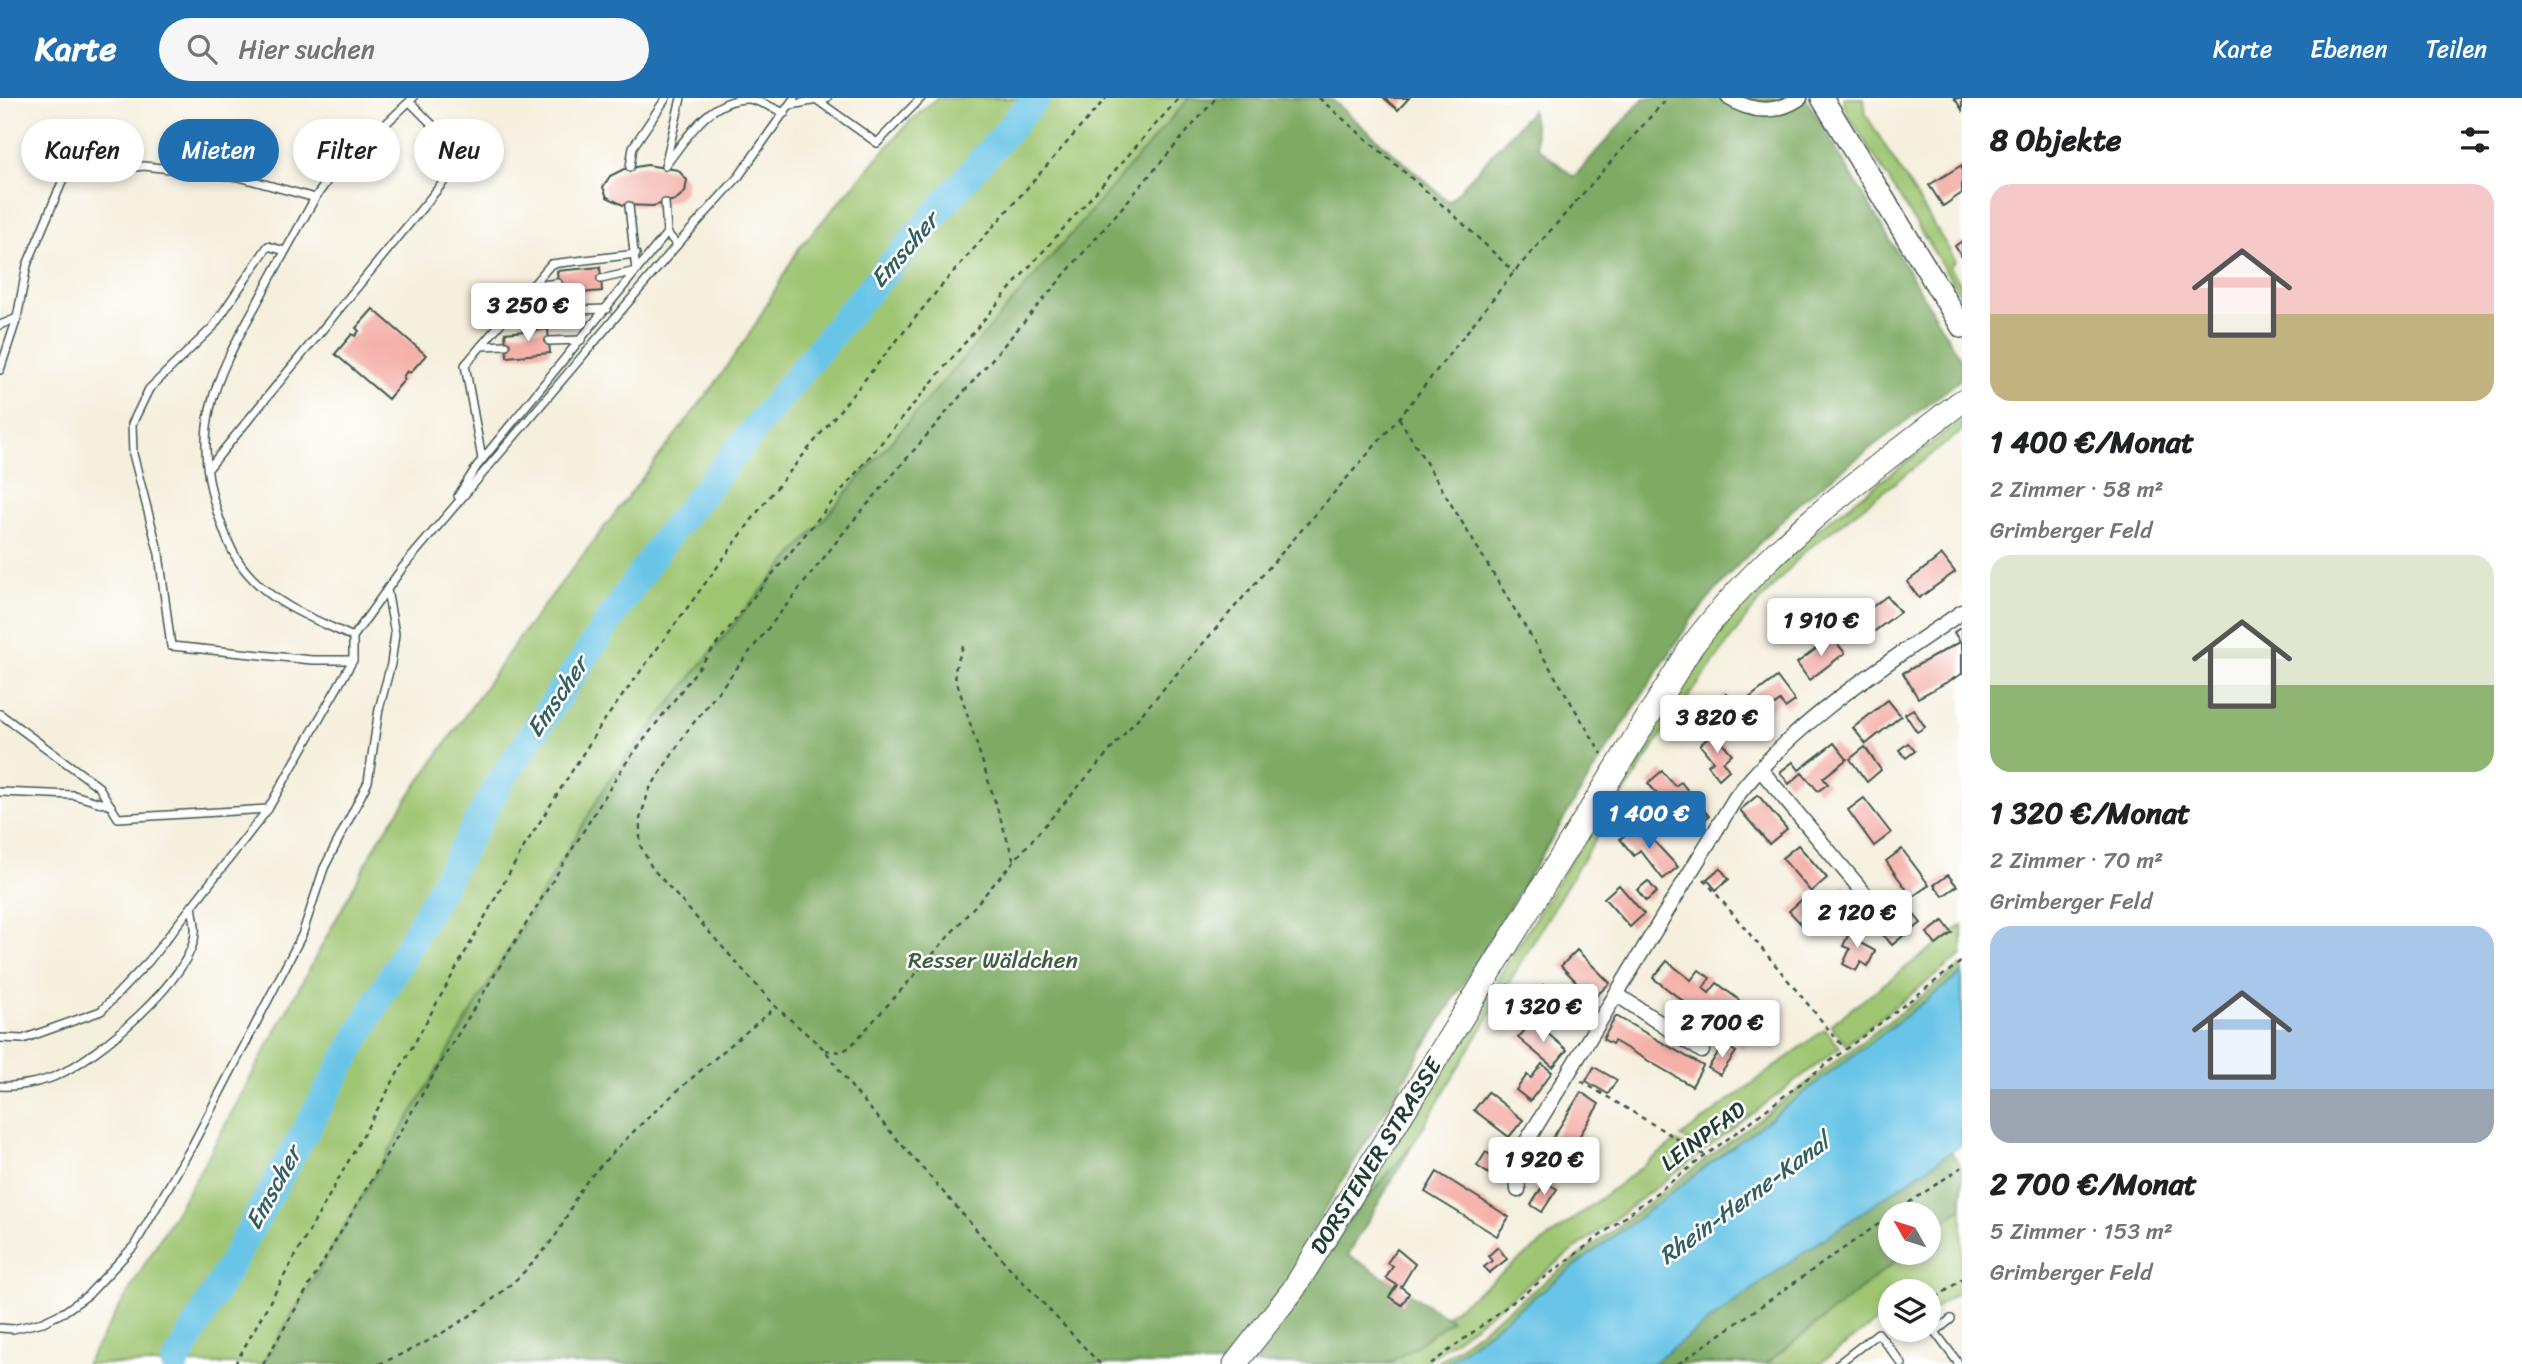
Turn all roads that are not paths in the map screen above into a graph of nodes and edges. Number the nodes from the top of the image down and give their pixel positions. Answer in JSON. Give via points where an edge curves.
{"nodes":[{"id":1,"x":666,"y":98,"type":"edge"},
{"id":2,"x":681,"y":98,"type":"edge"},
{"id":3,"x":827,"y":98,"type":"edge"},
{"id":4,"x":921,"y":98,"type":"edge"},
{"id":5,"x":1729,"y":98,"type":"edge"},
{"id":6,"x":1800,"y":98,"type":"edge"},
{"id":7,"x":1822,"y":98,"type":"edge"},
{"id":8,"x":412,"y":100,"type":"edge"},
{"id":9,"x":756,"y":100,"type":"edge"},
{"id":10,"x":817,"y":100,"type":"junction"},
{"id":11,"x":792,"y":102,"type":"edge"},
{"id":12,"x":785,"y":113,"type":"junction"},
{"id":13,"x":630,"y":167,"type":"dead end"},
{"id":14,"x":314,"y":198,"type":"junction"},
{"id":15,"x":665,"y":204,"type":"dead end"},
{"id":16,"x":629,"y":206,"type":"dead end"},
{"id":17,"x":667,"y":233,"type":"junction"},
{"id":18,"x":677,"y":245,"type":"junction"},
{"id":19,"x":285,"y":251,"type":"junction"},
{"id":20,"x":636,"y":254,"type":"junction"},
{"id":21,"x":636,"y":271,"type":"junction"},
{"id":22,"x":601,"y":279,"type":"dead end"},
{"id":23,"x":558,"y":283,"type":"dead end"},
{"id":24,"x":532,"y":286,"type":"junction"},
{"id":25,"x":607,"y":309,"type":"junction"},
{"id":26,"x":575,"y":310,"type":"dead end"},
{"id":27,"x":532,"y":314,"type":"dead end"},
{"id":28,"x":507,"y":315,"type":"junction"},
{"id":29,"x":17,"y":318,"type":"junction"},
{"id":30,"x":0,"y":325,"type":"edge"},
{"id":31,"x":1962,"y":327,"type":"edge"},
{"id":32,"x":549,"y":341,"type":"dead end"},
{"id":33,"x":581,"y":341,"type":"junction"},
{"id":34,"x":506,"y":345,"type":"dead end"},
{"id":35,"x":481,"y":346,"type":"junction"},
{"id":36,"x":0,"y":370,"type":"edge"},
{"id":37,"x":1962,"y":401,"type":"edge"},
{"id":38,"x":482,"y":459,"type":"junction"},
{"id":39,"x":491,"y":467,"type":"junction"},
{"id":40,"x":208,"y":469,"type":"junction"},
{"id":41,"x":450,"y":509,"type":"junction"},
{"id":42,"x":387,"y":590,"type":"junction"},
{"id":43,"x":1962,"y":612,"type":"edge"},
{"id":44,"x":353,"y":638,"type":"junction"},
{"id":45,"x":353,"y":660,"type":"junction"},
{"id":46,"x":0,"y":714,"type":"edge"},
{"id":47,"x":1760,"y":769,"type":"junction"},
{"id":48,"x":0,"y":792,"type":"edge"},
{"id":49,"x":111,"y":806,"type":"junction"},
{"id":50,"x":268,"y":809,"type":"junction"},
{"id":51,"x":1869,"y":899,"type":"dead end"},
{"id":52,"x":192,"y":906,"type":"junction"},
{"id":53,"x":1616,"y":994,"type":"junction"},
{"id":54,"x":0,"y":1038,"type":"edge"},
{"id":55,"x":1702,"y":1051,"type":"dead end"},
{"id":56,"x":0,"y":1086,"type":"edge"},
{"id":57,"x":1518,"y":1190,"type":"dead end"},
{"id":58,"x":1951,"y":1319,"type":"dead end"},
{"id":59,"x":0,"y":1328,"type":"edge"},
{"id":60,"x":1235,"y":1364,"type":"edge"},
{"id":61,"x":1838,"y":1364,"type":"edge"},
{"id":62,"x":1901,"y":1364,"type":"edge"},
{"id":63,"x":1959,"y":1364,"type":"edge"}],
"edges":[{"from":1,"to":13,"type":"lane","via":[[633,147]]},
{"from":2,"to":9,"type":"lane","via":[[665,166],[714,109],[734,100]]},
{"from":3,"to":10,"type":"lane"},
{"from":4,"to":10,"type":"lane","via":[[877,143]]},
{"from":5,"to":6,"type":"street","via":[[1759,111],[1781,108]]},
{"from":7,"to":31,"type":"main road"},
{"from":8,"to":14,"type":"lane","via":[[330,177]]},
{"from":8,"to":40,"type":"lane","via":[[464,157]]},
{"from":9,"to":12,"type":"lane"},
{"from":10,"to":11,"type":"lane"},
{"from":11,"to":12,"type":"lane"},
{"from":12,"to":18,"type":"lane","via":[[739,176]]},
{"from":14,"to":19,"type":"lane"},
{"from":14,"to":29,"type":"lane","via":[[239,177],[144,166],[65,175],[27,265]]},
{"from":15,"to":17,"type":"lane"},
{"from":16,"to":20,"type":"lane"},
{"from":17,"to":18,"type":"lane"},
{"from":17,"to":21,"type":"lane"},
{"from":18,"to":39,"type":"lane"},
{"from":19,"to":40,"type":"lane","via":[[222,366],[208,412]]},
{"from":19,"to":45,"type":"lane","via":[[268,246],[213,327],[149,389],[132,424],[133,454],[159,554],[171,646]]},
{"from":20,"to":21,"type":"lane"},
{"from":20,"to":24,"type":"lane","via":[[551,264]]},
{"from":21,"to":22,"type":"lane"},
{"from":21,"to":25,"type":"lane"},
{"from":23,"to":24,"type":"lane"},
{"from":24,"to":28,"type":"lane"},
{"from":25,"to":26,"type":"lane"},
{"from":25,"to":33,"type":"lane"},
{"from":27,"to":28,"type":"lane"},
{"from":28,"to":35,"type":"lane"},
{"from":29,"to":30,"type":"lane"},
{"from":29,"to":36,"type":"lane"},
{"from":32,"to":33,"type":"lane"},
{"from":33,"to":38,"type":"lane"},
{"from":34,"to":35,"type":"lane"},
{"from":35,"to":38,"type":"lane","via":[[465,365]]},
{"from":37,"to":60,"type":"main road","name":"DORSTENER STRASSE","via":[[1842,492],[1763,562],[1692,646],[1293,1290]]},
{"from":38,"to":39,"type":"lane"},
{"from":38,"to":41,"type":"lane"},
{"from":39,"to":41,"type":"lane"},
{"from":40,"to":44,"type":"lane","via":[[213,503],[229,546],[247,573],[278,600]]},
{"from":41,"to":42,"type":"lane"},
{"from":42,"to":44,"type":"lane"},
{"from":42,"to":59,"type":"lane","via":[[395,634],[368,782],[324,868],[302,935],[134,1246],[88,1295],[65,1312],[43,1322]]},
{"from":43,"to":47,"type":"street","via":[[1819,713]]},
{"from":44,"to":45,"type":"lane"},
{"from":45,"to":50,"type":"lane"},
{"from":46,"to":49,"type":"lane","via":[[99,787]]},
{"from":47,"to":51,"type":"street"},
{"from":47,"to":53,"type":"street","via":[[1692,866]]},
{"from":48,"to":49,"type":"lane","via":[[74,795]]},
{"from":49,"to":50,"type":"lane","via":[[118,818]]},
{"from":50,"to":52,"type":"lane"},
{"from":52,"to":54,"type":"lane","via":[[149,961],[101,1011],[23,1039]]},
{"from":52,"to":56,"type":"lane","via":[[195,935],[180,966],[149,1008],[113,1039],[58,1075]]},
{"from":53,"to":55,"type":"street"},
{"from":53,"to":57,"type":"street","via":[[1516,1159]]},
{"from":58,"to":63,"type":"lane","via":[[1935,1332]]},
{"from":61,"to":62,"type":"lane","via":[[1878,1333]]}]}
